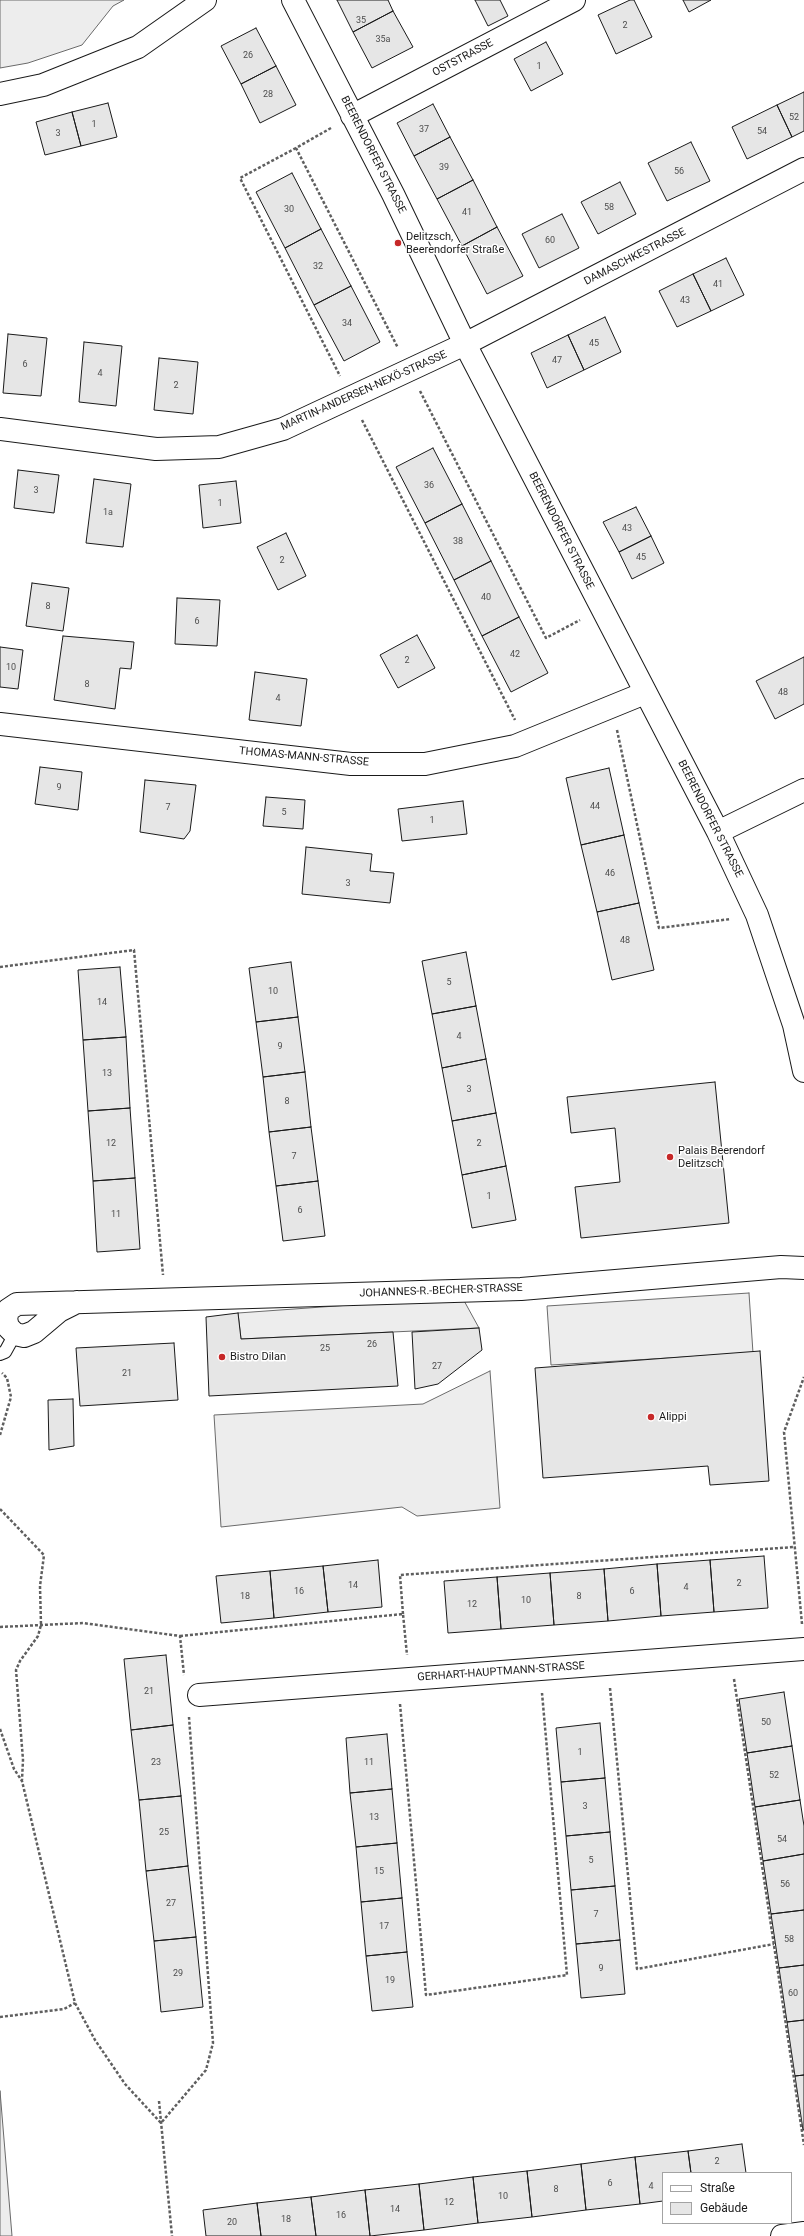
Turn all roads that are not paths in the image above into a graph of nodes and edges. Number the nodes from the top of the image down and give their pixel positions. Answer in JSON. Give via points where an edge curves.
{"nodes":[{"id":1,"x":205,"y":0,"type":"edge"},
{"id":2,"x":293,"y":0,"type":"edge"},
{"id":3,"x":574,"y":0,"type":"edge"},
{"id":4,"x":0,"y":94,"type":"edge"},
{"id":5,"x":352,"y":116,"type":"junction"},
{"id":6,"x":804,"y":169,"type":"edge"},
{"id":7,"x":465,"y":344,"type":"junction"},
{"id":8,"x":0,"y":429,"type":"edge"},
{"id":9,"x":645,"y":693,"type":"junction"},
{"id":10,"x":0,"y":724,"type":"edge"},
{"id":11,"x":804,"y":790,"type":"edge"},
{"id":12,"x":718,"y":832,"type":"junction"},
{"id":13,"x":804,"y":1071,"type":"edge"},
{"id":14,"x":804,"y":1268,"type":"edge"},
{"id":15,"x":77,"y":1302,"type":"junction"},
{"id":16,"x":15,"y":1334,"type":"junction"},
{"id":17,"x":0,"y":1354,"type":"edge"},
{"id":18,"x":803,"y":1640,"type":"edge"},
{"id":19,"x":199,"y":1695,"type":"road end"},
{"id":20,"x":804,"y":2233,"type":"edge"},
{"id":21,"x":782,"y":2236,"type":"edge"}],
"edges":[{"from":1,"to":4,"type":"street","via":[[138,47],[43,85]]},
{"from":2,"to":5,"type":"street","name":"BEERENDORFER STRASSE"},
{"from":3,"to":5,"type":"street","name":"OSTSTRASSE"},
{"from":5,"to":7,"type":"street","name":"BEERENDORFER STRASSE","via":[[393,194]]},
{"from":6,"to":7,"type":"street","name":"DAMASCHKESTRASSE"},
{"from":7,"to":8,"type":"street","name":"MARTIN-ANDERSEN-NEXÖ-STRASSE","via":[[283,429],[219,447],[156,449]]},
{"from":7,"to":9,"type":"street","name":"BEERENDORFER STRASSE"},
{"from":9,"to":10,"type":"street","name":"THOMAS-MANN-STRASSE","via":[[515,746],[424,764],[351,764]]},
{"from":9,"to":12,"type":"street","name":"BEERENDORFER STRASSE"},
{"from":11,"to":12,"type":"street"},
{"from":12,"to":13,"type":"street","name":"BEERENDORFER STRASSE","via":[[757,915],[794,1025]]},
{"from":14,"to":15,"type":"street","name":"JOHANNES-R.-BECHER-STRASSE","via":[[781,1267],[521,1289]]},
{"from":15,"to":16,"type":"street","name":"JOHANNES-R.-BECHER-STRASSE","via":[[59,1311],[34,1332],[24,1336]]},
{"from":15,"to":16,"type":"street","name":"JOHANNES-R.-BECHER-STRASSE","via":[[17,1304],[8,1310],[6,1319],[8,1327]]},
{"from":16,"to":17,"type":"lane","via":[[5,1352]]},
{"from":18,"to":19,"type":"street","name":"GERHART-HAUPTMANN-STRASSE","via":[[730,1654]]},
{"from":20,"to":21,"type":"street"}]}
